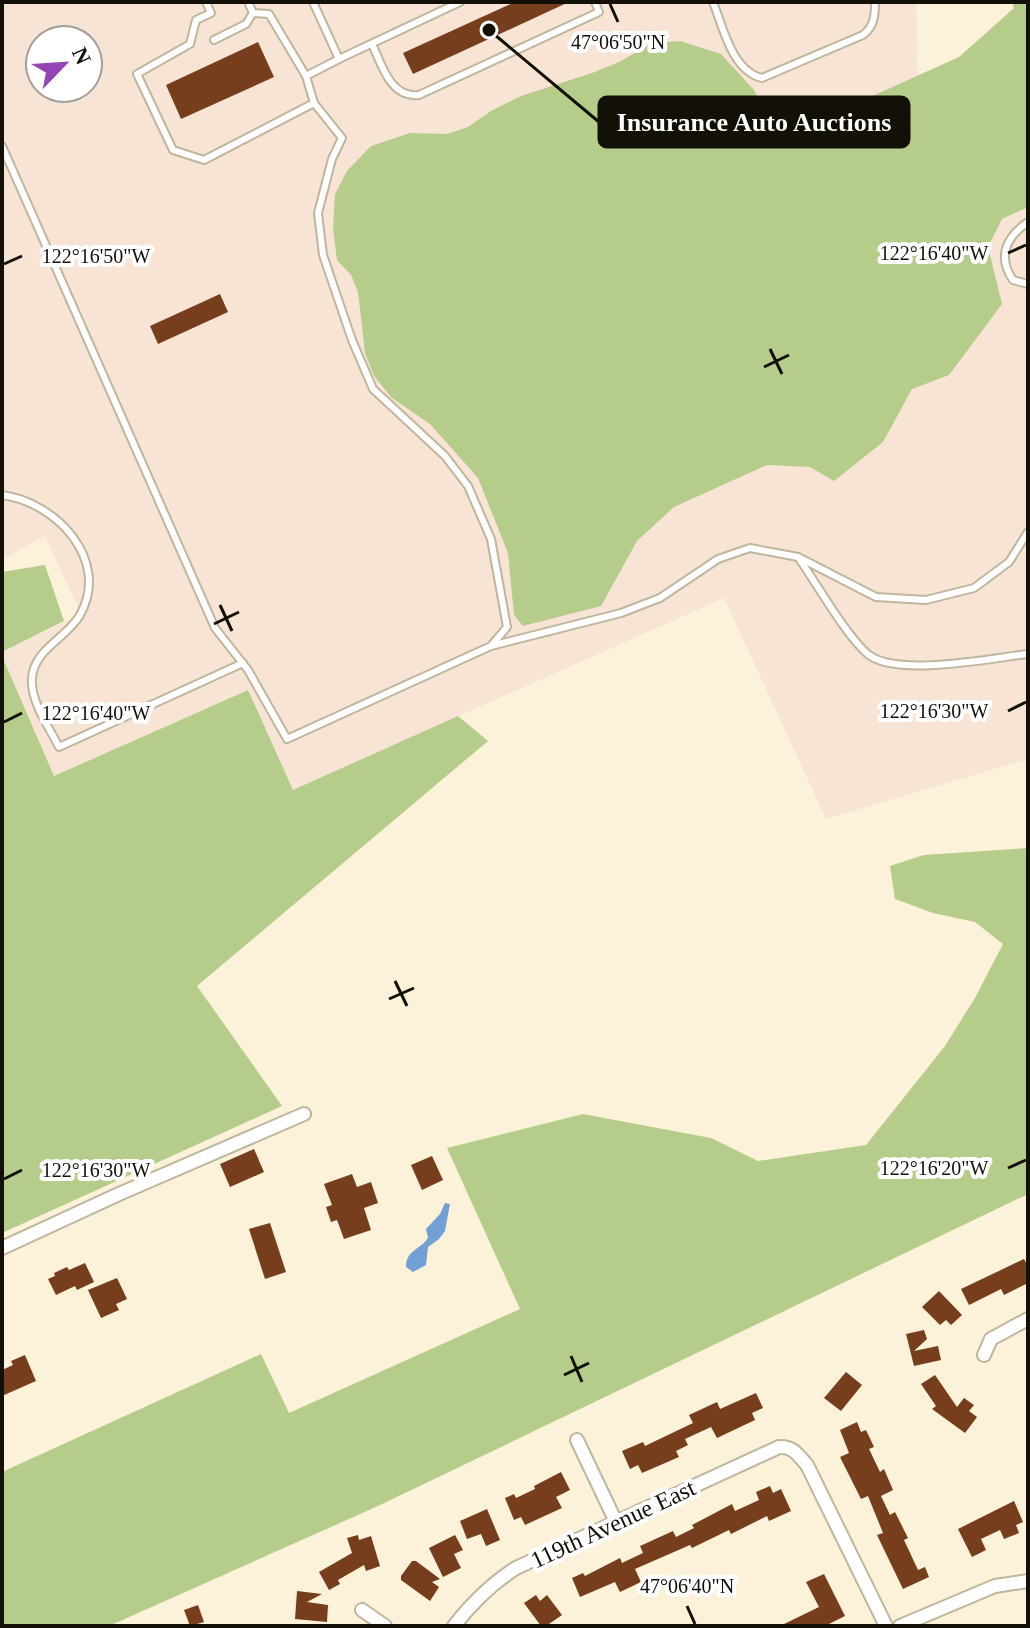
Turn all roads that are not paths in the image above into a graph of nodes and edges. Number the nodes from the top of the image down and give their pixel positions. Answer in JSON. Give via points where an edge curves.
{"nodes":[{"id":1,"x":206,"y":2,"type":"edge"},
{"id":2,"x":248,"y":2,"type":"edge"},
{"id":3,"x":313,"y":2,"type":"edge"},
{"id":4,"x":460,"y":2,"type":"edge"},
{"id":5,"x":595,"y":2,"type":"edge"},
{"id":6,"x":713,"y":2,"type":"edge"},
{"id":7,"x":875,"y":2,"type":"edge"},
{"id":8,"x":253,"y":13,"type":"junction"},
{"id":9,"x":214,"y":40,"type":"dead end"},
{"id":10,"x":372,"y":44,"type":"junction"},
{"id":11,"x":339,"y":59,"type":"junction"},
{"id":12,"x":306,"y":76,"type":"junction"},
{"id":13,"x":314,"y":103,"type":"junction"},
{"id":14,"x":2,"y":146,"type":"edge"},
{"id":15,"x":1028,"y":222,"type":"edge"},
{"id":16,"x":1028,"y":284,"type":"edge"},
{"id":17,"x":2,"y":495,"type":"edge"},
{"id":18,"x":1028,"y":532,"type":"edge"},
{"id":19,"x":798,"y":557,"type":"junction"},
{"id":20,"x":491,"y":646,"type":"junction"},
{"id":21,"x":1028,"y":654,"type":"edge"},
{"id":22,"x":243,"y":663,"type":"junction"},
{"id":23,"x":304,"y":1114,"type":"dead end"},
{"id":24,"x":2,"y":1248,"type":"edge"},
{"id":25,"x":1028,"y":1319,"type":"edge"},
{"id":26,"x":984,"y":1355,"type":"dead end"},
{"id":27,"x":577,"y":1440,"type":"dead end"},
{"id":28,"x":616,"y":1522,"type":"junction"},
{"id":29,"x":1028,"y":1581,"type":"edge"},
{"id":30,"x":362,"y":1610,"type":"dead end"},
{"id":31,"x":385,"y":1626,"type":"edge"},
{"id":32,"x":454,"y":1626,"type":"edge"},
{"id":33,"x":886,"y":1626,"type":"edge"},
{"id":34,"x":900,"y":1626,"type":"edge"}],
"edges":[{"from":1,"to":13,"type":"lane","via":[[211,13],[196,20],[190,44],[137,74],[173,150],[204,160]]},
{"from":2,"to":8,"type":"lane"},
{"from":3,"to":11,"type":"lane"},
{"from":4,"to":10,"type":"lane"},
{"from":5,"to":10,"type":"lane","via":[[599,12],[419,95],[397,90]]},
{"from":6,"to":7,"type":"lane","via":[[738,62],[762,78],[863,35],[874,20]]},
{"from":8,"to":9,"type":"lane","via":[[246,24]]},
{"from":8,"to":12,"type":"lane","via":[[269,14]]},
{"from":10,"to":11,"type":"lane"},
{"from":11,"to":12,"type":"lane"},
{"from":12,"to":13,"type":"lane"},
{"from":13,"to":20,"type":"lane","via":[[342,138],[318,213],[323,255],[373,389],[445,456],[468,486],[491,539],[507,627]]},
{"from":14,"to":22,"type":"lane","via":[[215,628]]},
{"from":15,"to":16,"type":"lane","via":[[1006,243],[1004,256],[1013,280]]},
{"from":17,"to":22,"type":"lane","via":[[20,499],[66,526],[87,565],[84,607],[40,657],[32,676],[36,699],[59,747]]},
{"from":18,"to":19,"type":"lane","via":[[1009,562],[974,588],[926,600],[876,597]]},
{"from":19,"to":20,"type":"lane","via":[[750,548],[718,559],[660,598],[621,613]]},
{"from":19,"to":21,"type":"lane","via":[[856,640],[881,661],[930,666]]},
{"from":20,"to":22,"type":"lane","via":[[287,739]]},
{"from":23,"to":24,"type":"street"},
{"from":25,"to":26,"type":"street","via":[[991,1339]]},
{"from":27,"to":28,"type":"street"},
{"from":28,"to":32,"type":"street","name":"119th Avenue East","via":[[516,1568]]},
{"from":28,"to":33,"type":"street","name":"119th Avenue East","via":[[788,1446],[807,1465]]},
{"from":29,"to":34,"type":"street","via":[[995,1586]]},
{"from":30,"to":31,"type":"street"}]}
